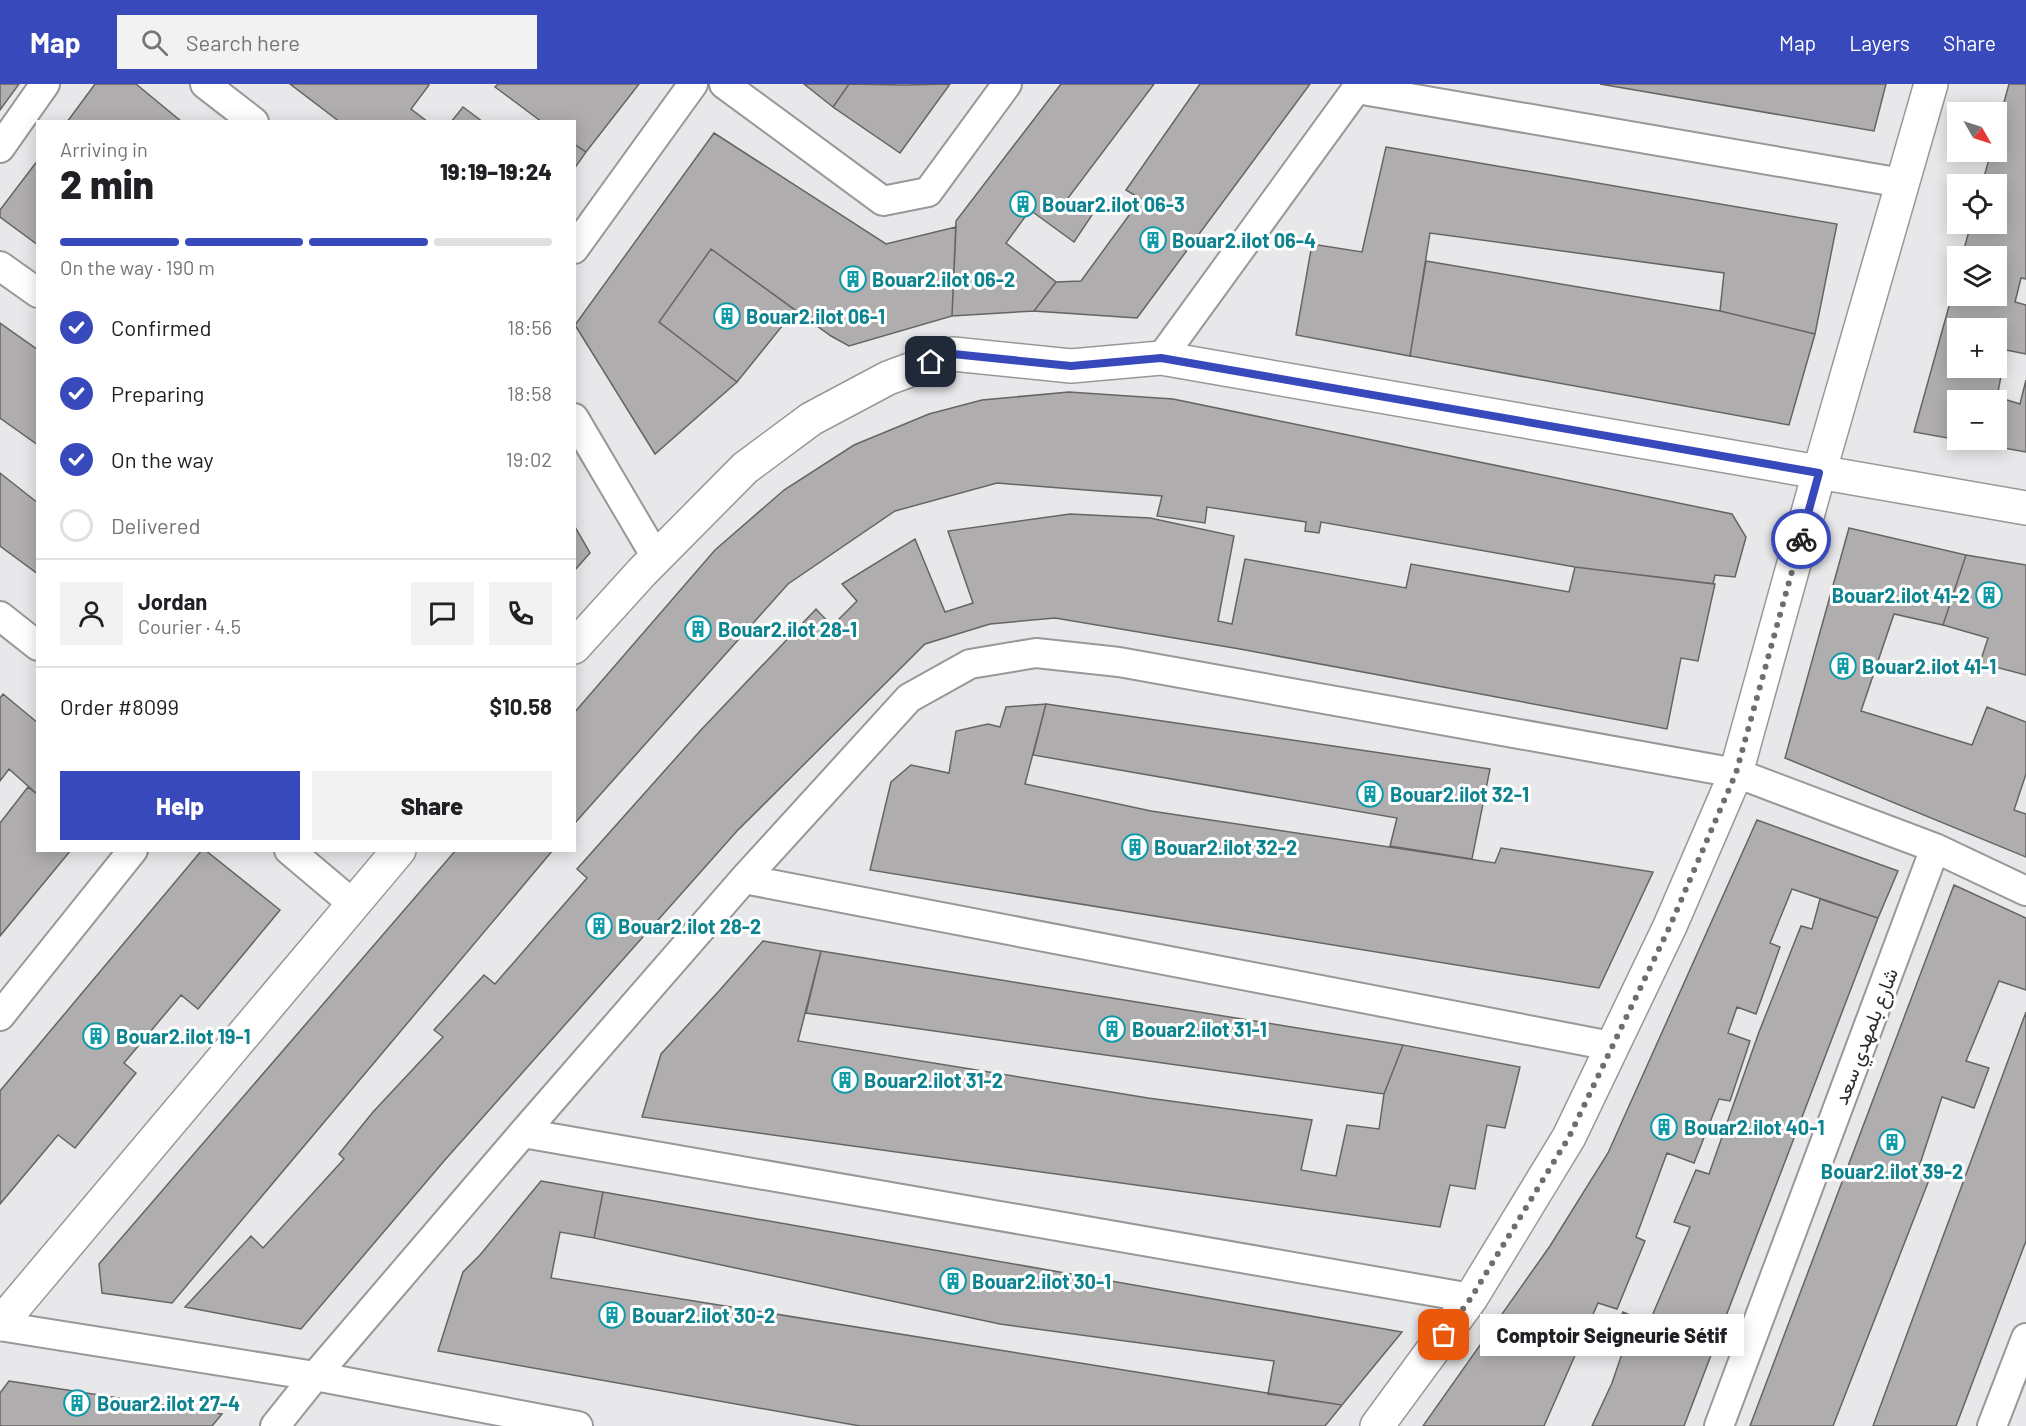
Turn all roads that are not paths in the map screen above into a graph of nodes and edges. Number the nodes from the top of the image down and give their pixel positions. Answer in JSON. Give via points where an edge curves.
{"nodes":[{"id":1,"x":45,"y":84,"type":"edge"},
{"id":2,"x":205,"y":84,"type":"edge"},
{"id":3,"x":693,"y":84,"type":"edge"},
{"id":4,"x":724,"y":84,"type":"edge"},
{"id":5,"x":1007,"y":84,"type":"edge"},
{"id":6,"x":1931,"y":84,"type":"edge"},
{"id":7,"x":1359,"y":86,"type":"edge"},
{"id":8,"x":251,"y":120,"type":"edge"},
{"id":9,"x":0,"y":148,"type":"edge"},
{"id":10,"x":1902,"y":183,"type":"junction"},
{"id":11,"x":576,"y":246,"type":"edge"},
{"id":12,"x":0,"y":266,"type":"edge"},
{"id":13,"x":36,"y":292,"type":"edge"},
{"id":14,"x":1161,"y":358,"type":"junction"},
{"id":15,"x":576,"y":421,"type":"edge"},
{"id":16,"x":1819,"y":473,"type":"junction"},
{"id":17,"x":2026,"y":508,"type":"edge"},
{"id":18,"x":656,"y":557,"type":"junction"},
{"id":19,"x":2,"y":621,"type":"edge"},
{"id":20,"x":36,"y":645,"type":"edge"},
{"id":21,"x":576,"y":645,"type":"edge"},
{"id":22,"x":1736,"y":773,"type":"junction"},
{"id":23,"x":1935,"y":848,"type":"junction"},
{"id":24,"x":131,"y":852,"type":"edge"},
{"id":25,"x":291,"y":852,"type":"edge"},
{"id":26,"x":397,"y":852,"type":"edge"},
{"id":27,"x":744,"y":879,"type":"junction"},
{"id":28,"x":2026,"y":891,"type":"edge"},
{"id":29,"x":353,"y":904,"type":"junction"},
{"id":30,"x":0,"y":1016,"type":"edge"},
{"id":31,"x":1611,"y":1046,"type":"junction"},
{"id":32,"x":523,"y":1133,"type":"junction"},
{"id":33,"x":1471,"y":1298,"type":"junction"},
{"id":34,"x":0,"y":1325,"type":"edge"},
{"id":35,"x":2026,"y":1338,"type":"edge"},
{"id":36,"x":315,"y":1376,"type":"junction"},
{"id":37,"x":275,"y":1426,"type":"edge"},
{"id":38,"x":578,"y":1426,"type":"edge"},
{"id":39,"x":1377,"y":1426,"type":"edge"},
{"id":40,"x":1719,"y":1426,"type":"edge"},
{"id":41,"x":1992,"y":1426,"type":"edge"}],
"edges":[{"from":1,"to":9,"type":"street"},
{"from":2,"to":8,"type":"street"},
{"from":3,"to":11,"type":"street"},
{"from":4,"to":5,"type":"street","via":[[883,201],[928,192]]},
{"from":6,"to":10,"type":"street"},
{"from":7,"to":10,"type":"street"},
{"from":7,"to":14,"type":"street"},
{"from":10,"to":16,"type":"street"},
{"from":12,"to":13,"type":"street"},
{"from":14,"to":16,"type":"street"},
{"from":14,"to":18,"type":"street","via":[[1071,366],[953,354],[888,378],[811,419],[745,468]]},
{"from":15,"to":18,"type":"street"},
{"from":16,"to":17,"type":"street"},
{"from":16,"to":22,"type":"street"},
{"from":18,"to":21,"type":"street"},
{"from":19,"to":20,"type":"street"},
{"from":22,"to":23,"type":"street"},
{"from":22,"to":27,"type":"street","via":[[1119,662],[1036,653],[970,664],[909,698]]},
{"from":22,"to":31,"type":"street","via":[[1670,926]]},
{"from":23,"to":28,"type":"street"},
{"from":23,"to":40,"type":"street","name":"شارع بلمهدي سعد"},
{"from":24,"to":30,"type":"street"},
{"from":25,"to":29,"type":"street"},
{"from":26,"to":29,"type":"street"},
{"from":27,"to":31,"type":"street"},
{"from":27,"to":32,"type":"street"},
{"from":29,"to":34,"type":"street"},
{"from":31,"to":33,"type":"street","via":[[1569,1137]]},
{"from":32,"to":33,"type":"street"},
{"from":32,"to":36,"type":"street"},
{"from":33,"to":39,"type":"street"},
{"from":34,"to":36,"type":"street"},
{"from":35,"to":41,"type":"street"},
{"from":36,"to":37,"type":"street"},
{"from":36,"to":38,"type":"street"}]}
